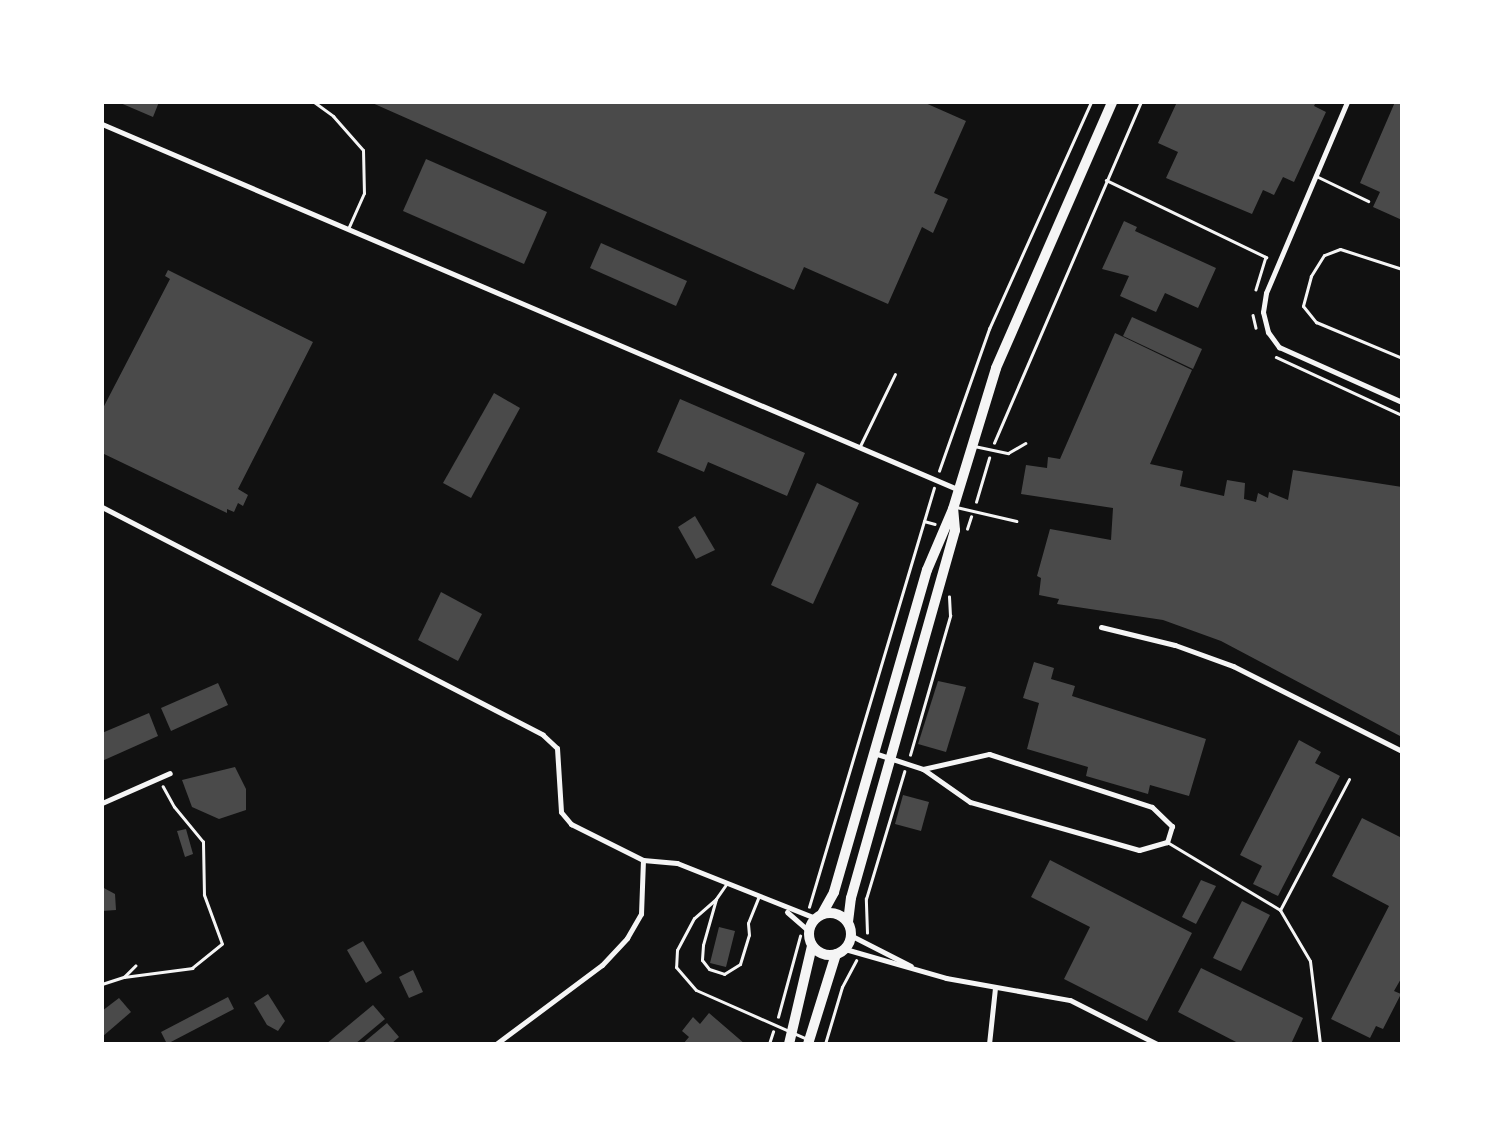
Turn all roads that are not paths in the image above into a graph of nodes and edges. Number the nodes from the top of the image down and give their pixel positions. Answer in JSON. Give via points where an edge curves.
{"nodes":[{"id":1,"x":314,"y":102,"type":"edge"},
{"id":2,"x":1112,"y":102,"type":"edge"},
{"id":3,"x":1347,"y":102,"type":"edge"},
{"id":4,"x":102,"y":124,"type":"edge"},
{"id":5,"x":1316,"y":176,"type":"junction"},
{"id":6,"x":1368,"y":201,"type":"dead end"},
{"id":7,"x":348,"y":230,"type":"junction"},
{"id":8,"x":1402,"y":269,"type":"edge"},
{"id":9,"x":1402,"y":358,"type":"edge"},
{"id":10,"x":895,"y":374,"type":"dead end"},
{"id":11,"x":1402,"y":402,"type":"edge"},
{"id":12,"x":1025,"y":443,"type":"dead end"},
{"id":13,"x":972,"y":445,"type":"junction"},
{"id":14,"x":860,"y":446,"type":"junction"},
{"id":15,"x":957,"y":489,"type":"junction"},
{"id":16,"x":102,"y":507,"type":"edge"},
{"id":17,"x":954,"y":507,"type":"junction"},
{"id":18,"x":1016,"y":521,"type":"dead end"},
{"id":19,"x":1101,"y":627,"type":"dead end"},
{"id":20,"x":1402,"y":751,"type":"edge"},
{"id":21,"x":874,"y":753,"type":"junction"},
{"id":22,"x":892,"y":759,"type":"junction"},
{"id":23,"x":924,"y":768,"type":"junction"},
{"id":24,"x":170,"y":773,"type":"dead end"},
{"id":25,"x":1349,"y":779,"type":"dead end"},
{"id":26,"x":102,"y":803,"type":"edge"},
{"id":27,"x":1167,"y":842,"type":"junction"},
{"id":28,"x":644,"y":860,"type":"junction"},
{"id":29,"x":727,"y":882,"type":"junction"},
{"id":30,"x":759,"y":896,"type":"junction"},
{"id":31,"x":716,"y":899,"type":"junction"},
{"id":32,"x":782,"y":908,"type":"junction"},
{"id":33,"x":1280,"y":910,"type":"junction"},
{"id":34,"x":819,"y":916,"type":"junction"},
{"id":35,"x":848,"y":922,"type":"junction"},
{"id":36,"x":809,"y":932,"type":"junction"},
{"id":37,"x":852,"y":936,"type":"junction"},
{"id":38,"x":812,"y":946,"type":"junction"},
{"id":39,"x":841,"y":952,"type":"junction"},
{"id":40,"x":916,"y":968,"type":"junction"},
{"id":41,"x":996,"y":988,"type":"junction"},
{"id":42,"x":791,"y":1039,"type":"edge"},
{"id":43,"x":809,"y":1042,"type":"edge"},
{"id":44,"x":496,"y":1044,"type":"edge"},
{"id":45,"x":989,"y":1044,"type":"edge"},
{"id":46,"x":1157,"y":1044,"type":"edge"},
{"id":47,"x":1320,"y":1044,"type":"edge"}],
"edges":[{"from":1,"to":7,"type":"lane","via":[[333,116],[363,150],[364,193]]},
{"from":2,"to":13,"type":"main road","via":[[999,360]]},
{"from":3,"to":5,"type":"street"},
{"from":4,"to":7,"type":"street"},
{"from":5,"to":6,"type":"lane"},
{"from":5,"to":11,"type":"street","via":[[1266,293],[1263,312],[1268,332],[1279,347]]},
{"from":7,"to":14,"type":"street"},
{"from":8,"to":9,"type":"lane","via":[[1340,249],[1324,255],[1311,276],[1303,306],[1316,322]]},
{"from":10,"to":14,"type":"lane"},
{"from":12,"to":13,"type":"lane","via":[[1008,453]]},
{"from":13,"to":15,"type":"main road"},
{"from":14,"to":15,"type":"street"},
{"from":15,"to":17,"type":"main road"},
{"from":16,"to":28,"type":"street","via":[[543,735],[556,748],[561,812],[571,824]]},
{"from":17,"to":18,"type":"lane"},
{"from":17,"to":21,"type":"main road","via":[[927,570]]},
{"from":17,"to":22,"type":"main road","via":[[955,530]]},
{"from":19,"to":20,"type":"street","via":[[1175,645],[1233,666]]},
{"from":21,"to":22,"type":"street"},
{"from":21,"to":34,"type":"main road","via":[[834,892]]},
{"from":22,"to":23,"type":"street"},
{"from":22,"to":35,"type":"main road","via":[[851,898]]},
{"from":23,"to":27,"type":"street","via":[[970,802],[1139,850]]},
{"from":23,"to":27,"type":"street","via":[[989,754],[1152,807],[1172,826]]},
{"from":24,"to":26,"type":"street"},
{"from":25,"to":33,"type":"lane"},
{"from":27,"to":33,"type":"lane"},
{"from":28,"to":29,"type":"street","via":[[677,863]]},
{"from":28,"to":44,"type":"street","via":[[640,914],[627,938],[602,965]]},
{"from":29,"to":30,"type":"street"},
{"from":29,"to":31,"type":"lane"},
{"from":30,"to":31,"type":"lane","via":[[748,923],[749,935],[740,964],[724,974],[709,969],[702,960]]},
{"from":30,"to":32,"type":"street"},
{"from":31,"to":42,"type":"lane","via":[[694,918],[677,950],[676,968],[696,990]]},
{"from":32,"to":34,"type":"street"},
{"from":32,"to":36,"type":"street"},
{"from":33,"to":47,"type":"lane","via":[[1310,961]]},
{"from":34,"to":35,"type":"main road","via":[[836,913]]},
{"from":34,"to":36,"type":"main road"},
{"from":35,"to":37,"type":"main road"},
{"from":36,"to":38,"type":"main road"},
{"from":37,"to":39,"type":"main road"},
{"from":37,"to":40,"type":"street"},
{"from":38,"to":39,"type":"main road","via":[[824,954]]},
{"from":38,"to":42,"type":"main road"},
{"from":39,"to":40,"type":"street"},
{"from":39,"to":43,"type":"main road"},
{"from":40,"to":41,"type":"street"},
{"from":41,"to":45,"type":"street"},
{"from":41,"to":46,"type":"street","via":[[1070,1000]]},
{"from":42,"to":43,"type":"lane"}]}
